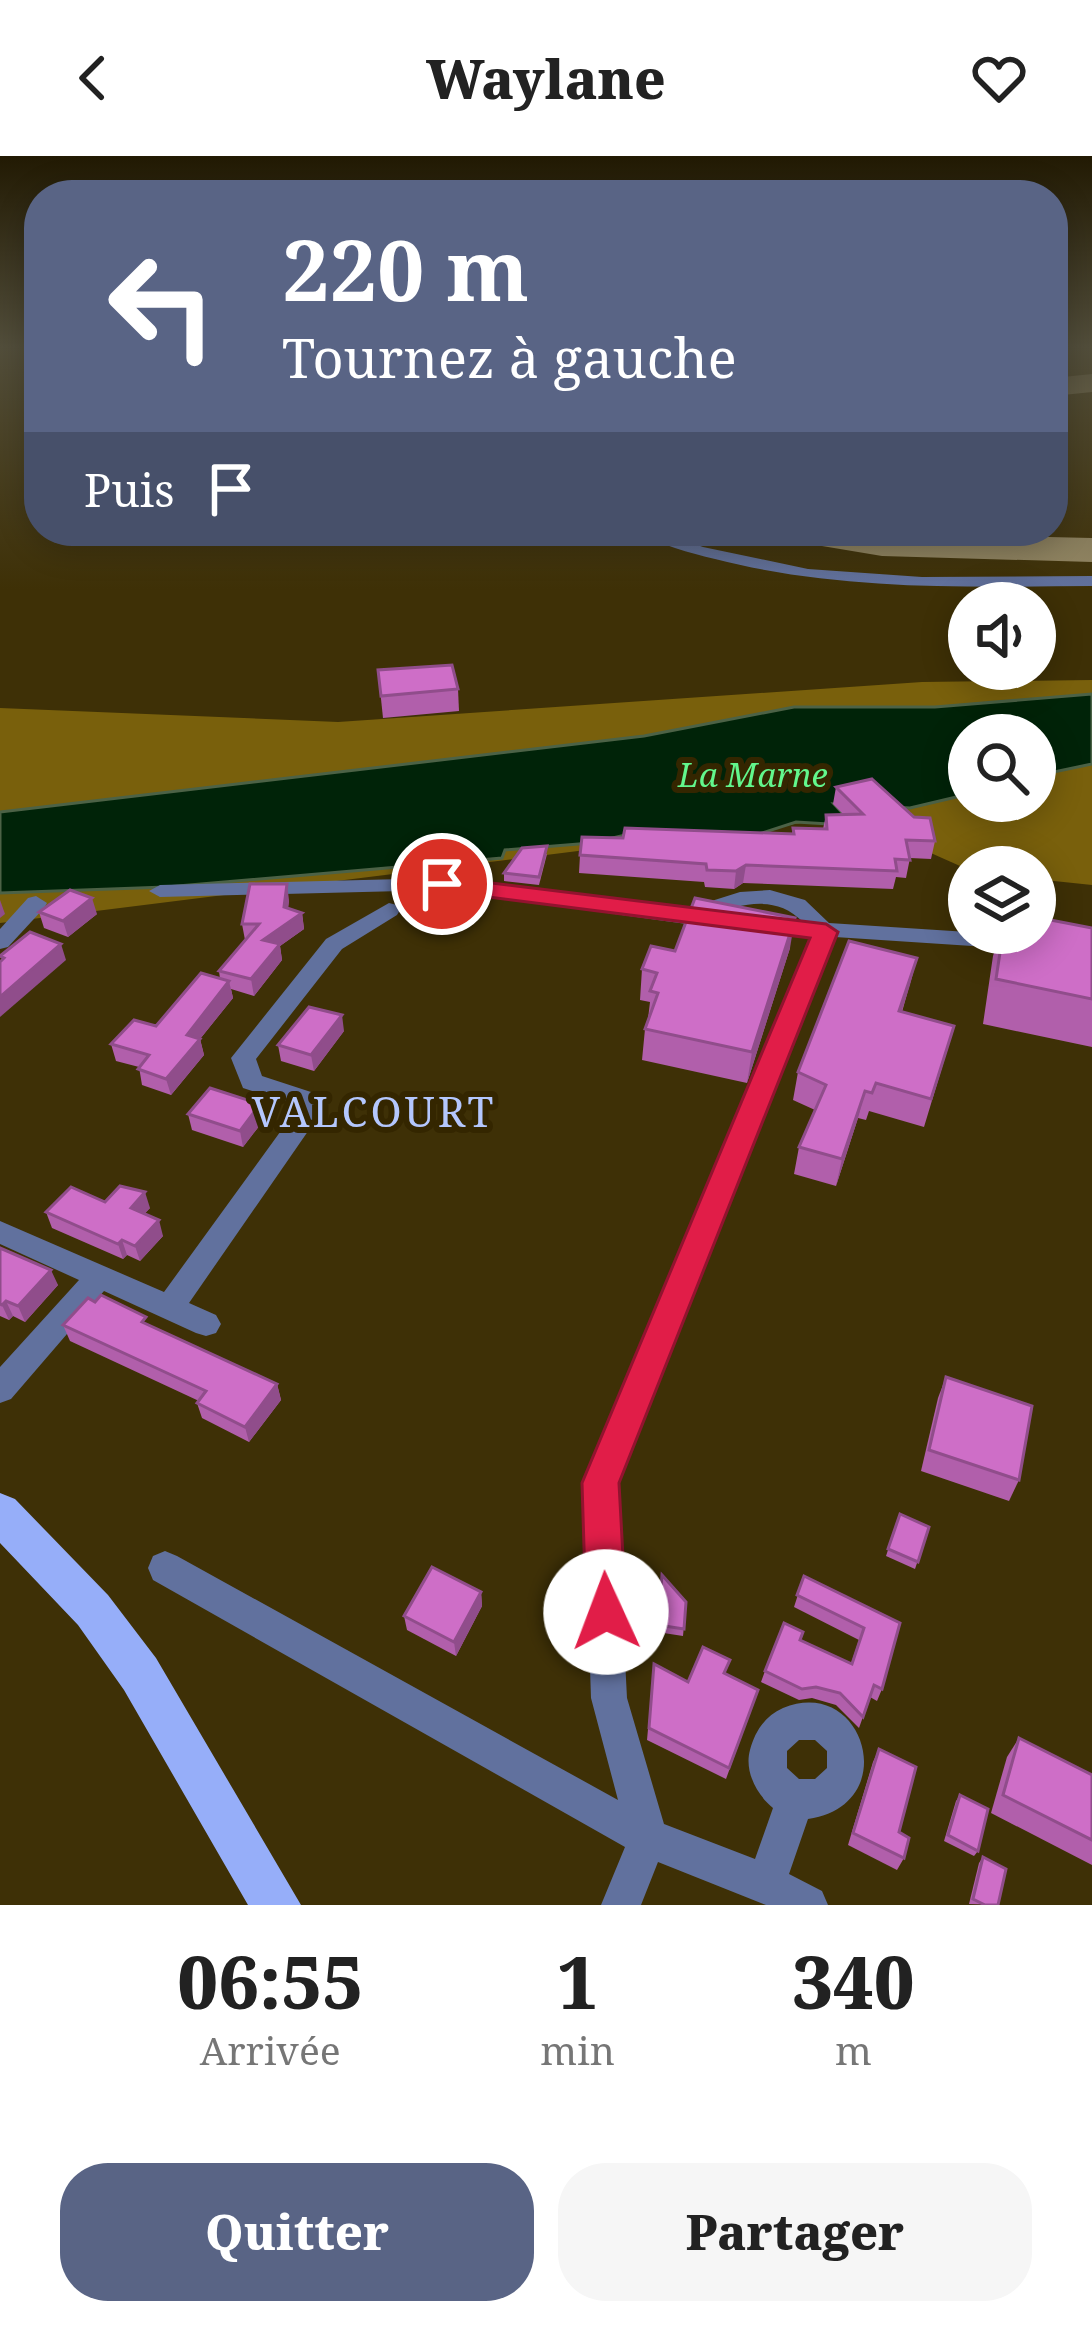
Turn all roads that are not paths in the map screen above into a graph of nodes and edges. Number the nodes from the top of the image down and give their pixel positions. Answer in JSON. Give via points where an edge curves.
{"nodes":[{"id":1,"x":690,"y":546,"type":"edge"},
{"id":2,"x":1092,"y":581,"type":"edge"},
{"id":3,"x":160,"y":891,"type":"dead end"},
{"id":4,"x":36,"y":903,"type":"dead end"},
{"id":5,"x":389,"y":910,"type":"dead end"},
{"id":6,"x":826,"y":932,"type":"junction"},
{"id":7,"x":0,"y":942,"type":"edge"},
{"id":8,"x":1092,"y":947,"type":"edge"},
{"id":9,"x":0,"y":1232,"type":"edge"},
{"id":10,"x":98,"y":1277,"type":"junction"},
{"id":11,"x":170,"y":1308,"type":"junction"},
{"id":12,"x":206,"y":1324,"type":"dead end"},
{"id":13,"x":0,"y":1389,"type":"edge"},
{"id":14,"x":0,"y":1513,"type":"edge"},
{"id":15,"x":165,"y":1568,"type":"dead end"},
{"id":16,"x":796,"y":1798,"type":"dead end"},
{"id":17,"x":648,"y":1838,"type":"junction"},
{"id":18,"x":766,"y":1883,"type":"junction"},
{"id":19,"x":262,"y":1892,"type":"edge"},
{"id":20,"x":621,"y":1905,"type":"edge"},
{"id":21,"x":808,"y":1905,"type":"edge"}],
"edges":[{"from":1,"to":2,"type":"street","via":[[751,566],[935,582]]},
{"from":3,"to":6,"type":"street","via":[[442,884],[684,917],[770,896],[801,908]]},
{"from":4,"to":7,"type":"street"},
{"from":5,"to":11,"type":"street","via":[[334,944],[243,1058],[252,1082],[302,1098],[309,1111]]},
{"from":6,"to":8,"type":"street"},
{"from":6,"to":17,"type":"street","via":[[600,1483],[609,1698]]},
{"from":9,"to":10,"type":"street"},
{"from":10,"to":11,"type":"street"},
{"from":10,"to":13,"type":"street"},
{"from":11,"to":12,"type":"street"},
{"from":14,"to":19,"type":"main road","via":[[93,1610],[140,1674]]},
{"from":15,"to":17,"type":"street"},
{"from":16,"to":18,"type":"street"},
{"from":17,"to":18,"type":"street"},
{"from":17,"to":20,"type":"street"},
{"from":18,"to":21,"type":"street"}]}
